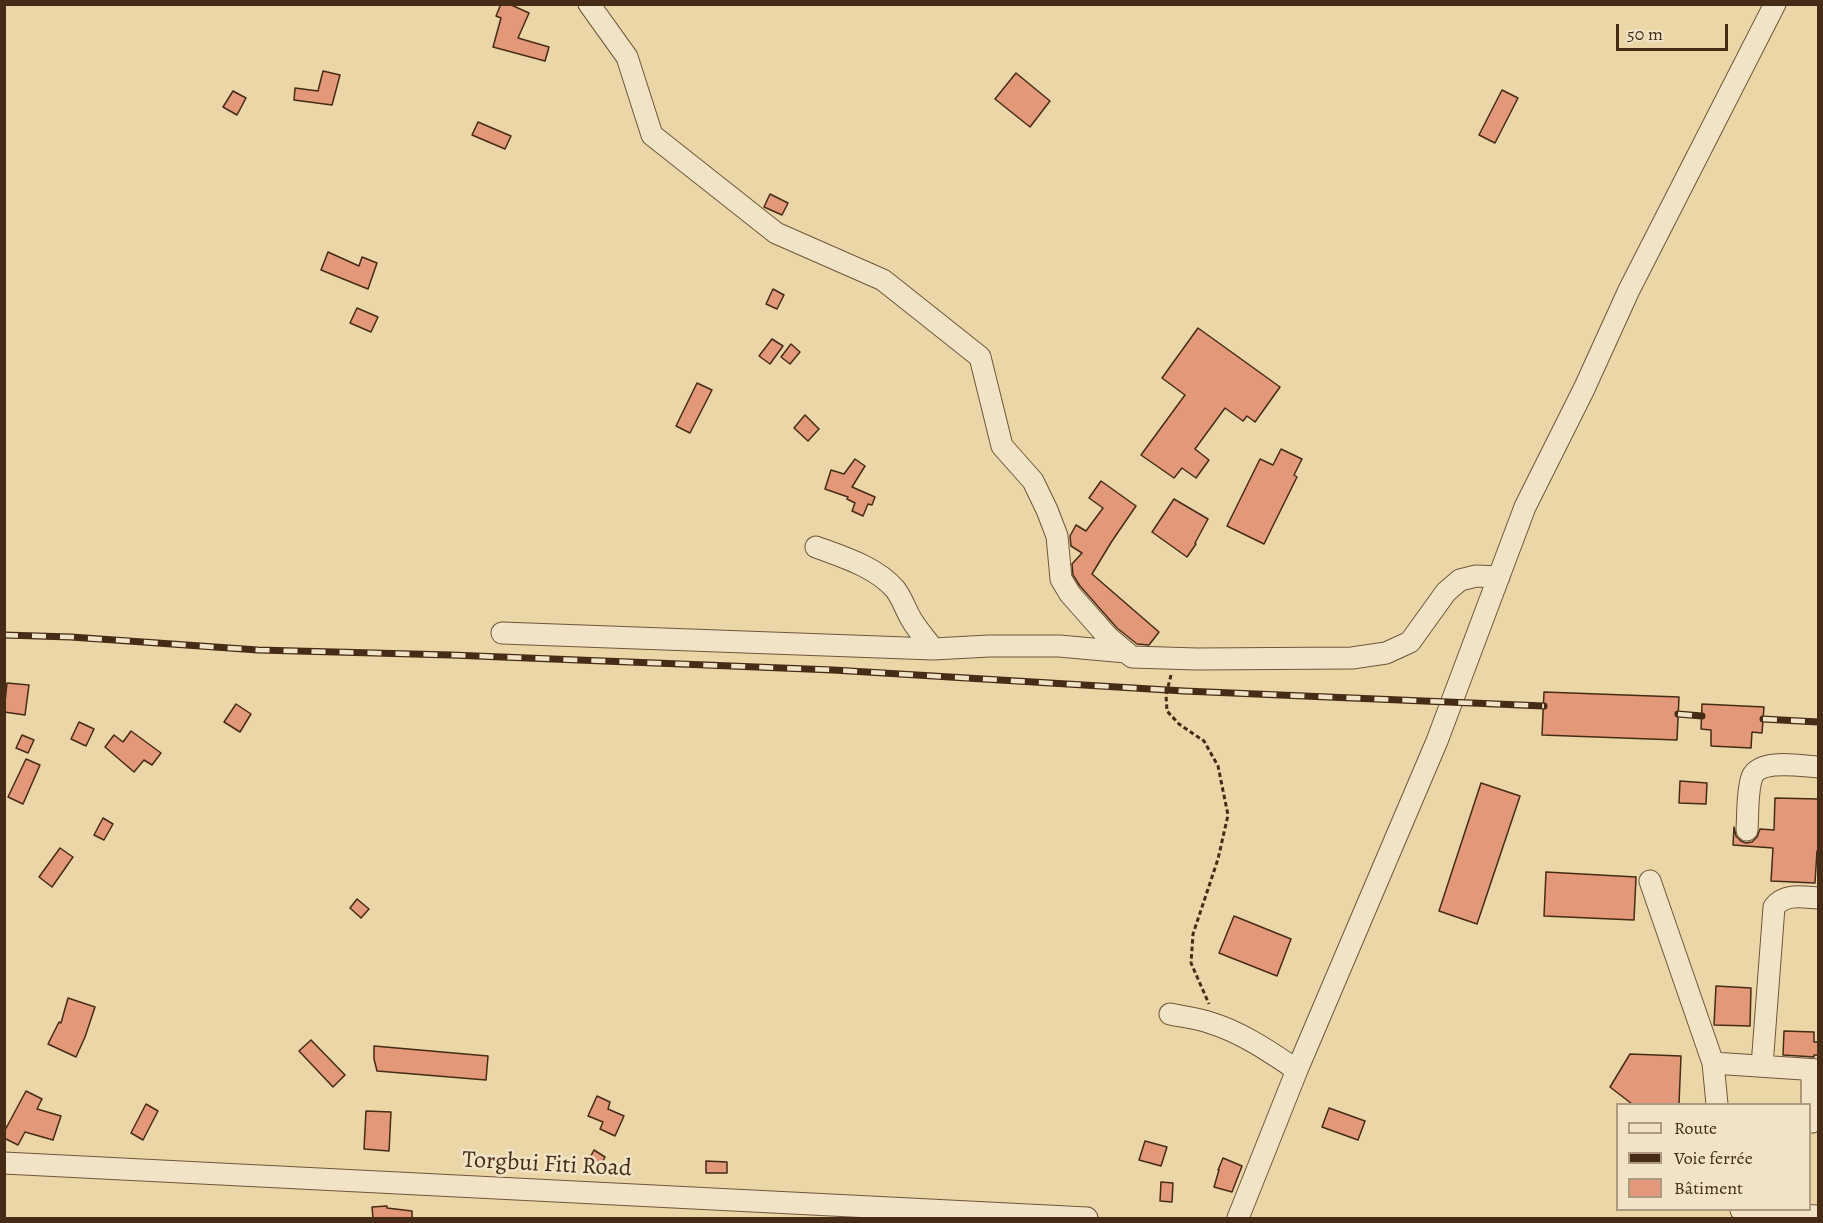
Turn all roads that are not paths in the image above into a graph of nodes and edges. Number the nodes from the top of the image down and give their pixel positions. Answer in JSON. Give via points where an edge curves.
{"nodes":[{"id":1,"x":589,"y":4,"type":"edge"},
{"id":2,"x":1774,"y":4,"type":"edge"},
{"id":3,"x":816,"y":547,"type":"dead end"},
{"id":4,"x":1499,"y":577,"type":"junction"},
{"id":5,"x":502,"y":633,"type":"dead end"},
{"id":6,"x":933,"y":649,"type":"junction"},
{"id":7,"x":1126,"y":652,"type":"junction"},
{"id":8,"x":1818,"y":767,"type":"edge"},
{"id":9,"x":1747,"y":830,"type":"dead end"},
{"id":10,"x":1650,"y":881,"type":"dead end"},
{"id":11,"x":1818,"y":898,"type":"edge"},
{"id":12,"x":1170,"y":1014,"type":"dead end"},
{"id":13,"x":1713,"y":1063,"type":"junction"},
{"id":14,"x":1762,"y":1066,"type":"junction"},
{"id":15,"x":1297,"y":1070,"type":"junction"},
{"id":16,"x":1815,"y":1070,"type":"edge"},
{"id":17,"x":1717,"y":1103,"type":"edge"},
{"id":18,"x":1813,"y":1122,"type":"edge"},
{"id":19,"x":4,"y":1163,"type":"edge"},
{"id":20,"x":1745,"y":1211,"type":"edge"},
{"id":21,"x":1818,"y":1215,"type":"edge"},
{"id":22,"x":1087,"y":1218,"type":"edge"},
{"id":23,"x":1238,"y":1218,"type":"edge"}],
"edges":[{"from":1,"to":7,"type":"street","via":[[627,57],[652,135],[776,233],[884,280],[980,357],[1002,446],[1033,482],[1057,536],[1061,579],[1108,637]]},
{"from":2,"to":4,"type":"street","via":[[1629,290],[1526,507]]},
{"from":3,"to":6,"type":"street","via":[[848,558],[894,588]]},
{"from":4,"to":7,"type":"street","via":[[1460,580],[1446,592],[1410,642],[1386,653],[1352,658],[1174,658],[1132,657]]},
{"from":4,"to":15,"type":"street","via":[[1437,741]]},
{"from":5,"to":6,"type":"street"},
{"from":6,"to":7,"type":"street","via":[[1059,646]]},
{"from":8,"to":9,"type":"street","via":[[1770,765],[1759,769],[1752,779]]},
{"from":10,"to":13,"type":"street"},
{"from":11,"to":14,"type":"street","via":[[1784,898],[1774,907]]},
{"from":12,"to":15,"type":"street","via":[[1235,1032]]},
{"from":13,"to":14,"type":"street"},
{"from":13,"to":17,"type":"street"},
{"from":14,"to":16,"type":"street"},
{"from":15,"to":23,"type":"street"},
{"from":16,"to":18,"type":"street"},
{"from":19,"to":22,"type":"street","name":"Torgbui Fiti Road"},
{"from":20,"to":21,"type":"street"}]}
